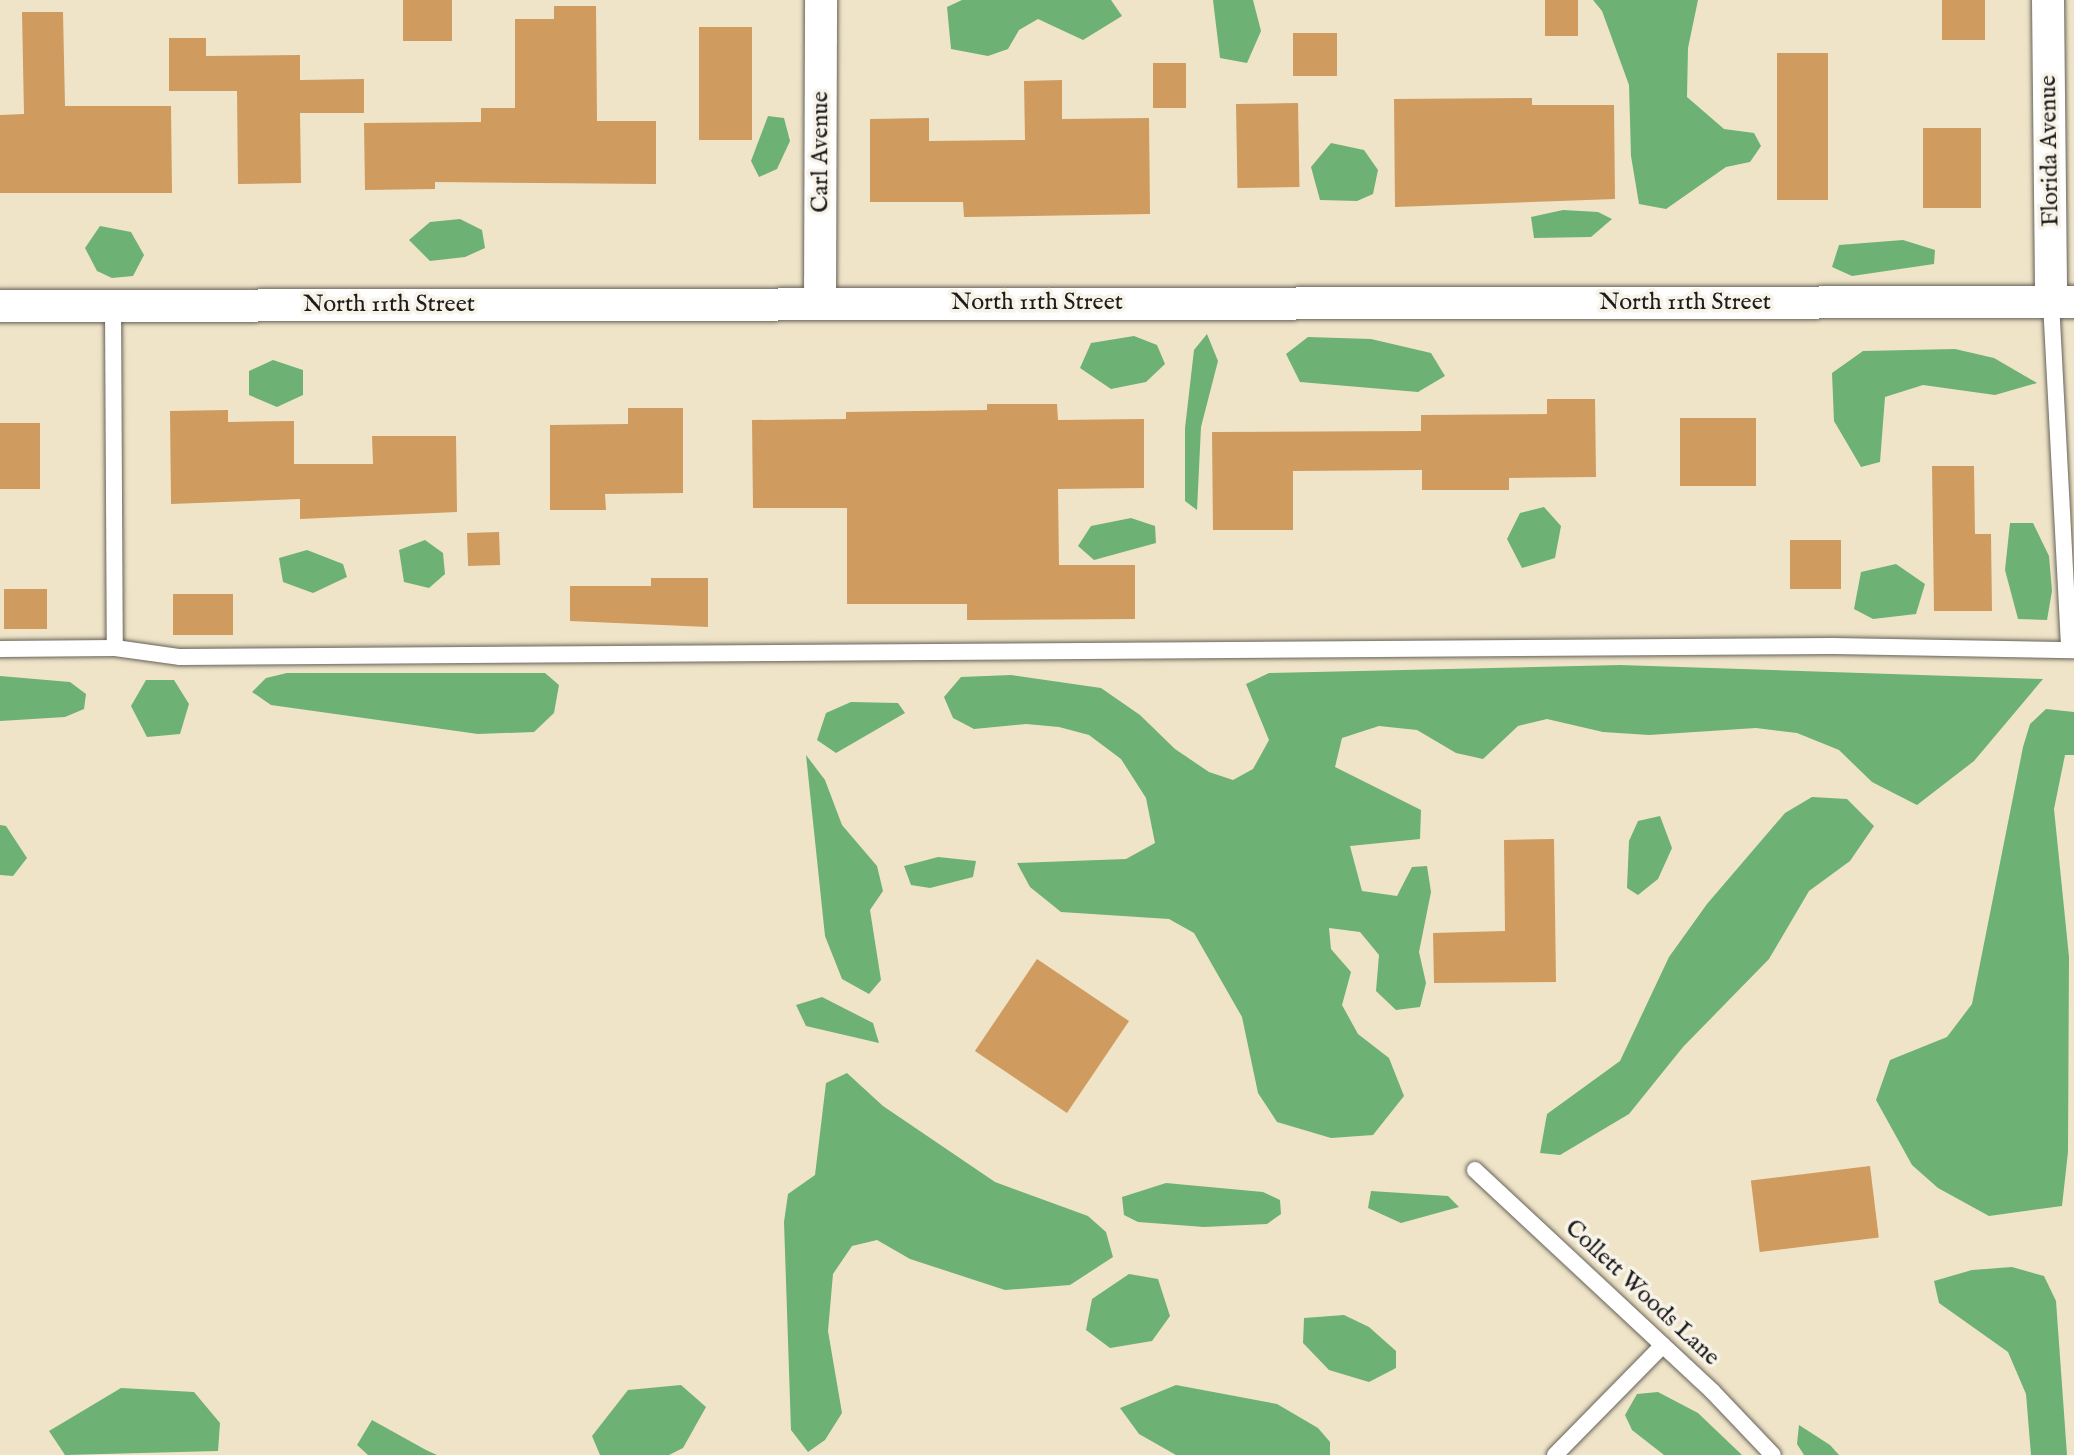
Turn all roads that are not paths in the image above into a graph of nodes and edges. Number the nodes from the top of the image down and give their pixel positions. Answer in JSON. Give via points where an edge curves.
{"nodes":[{"id":1,"x":821,"y":0,"type":"edge"},
{"id":2,"x":2048,"y":0,"type":"edge"},
{"id":3,"x":2062,"y":302,"type":"edge"},
{"id":4,"x":820,"y":303,"type":"junction"},
{"id":5,"x":0,"y":306,"type":"edge"},
{"id":6,"x":113,"y":306,"type":"junction"},
{"id":7,"x":115,"y":648,"type":"junction"},
{"id":8,"x":0,"y":649,"type":"edge"},
{"id":9,"x":2072,"y":650,"type":"edge"},
{"id":10,"x":1475,"y":1170,"type":"dead end"},
{"id":11,"x":1663,"y":1345,"type":"junction"},
{"id":12,"x":1555,"y":1455,"type":"edge"},
{"id":13,"x":1773,"y":1455,"type":"edge"}],
"edges":[{"from":1,"to":4,"type":"street","name":"Carl Avenue"},
{"from":2,"to":3,"type":"street","name":"Florida Avenue"},
{"from":3,"to":4,"type":"street","name":"North 11th Street"},
{"from":3,"to":9,"type":"lane"},
{"from":4,"to":6,"type":"street","name":"North 11th Street"},
{"from":5,"to":6,"type":"street","name":"North 11th Street"},
{"from":6,"to":7,"type":"lane"},
{"from":7,"to":8,"type":"lane"},
{"from":7,"to":9,"type":"lane","via":[[180,657],[1833,646]]},
{"from":10,"to":11,"type":"lane","name":"Collett Woods Lane"},
{"from":11,"to":12,"type":"lane"},
{"from":11,"to":13,"type":"lane","name":"Collett Woods Lane"}]}
